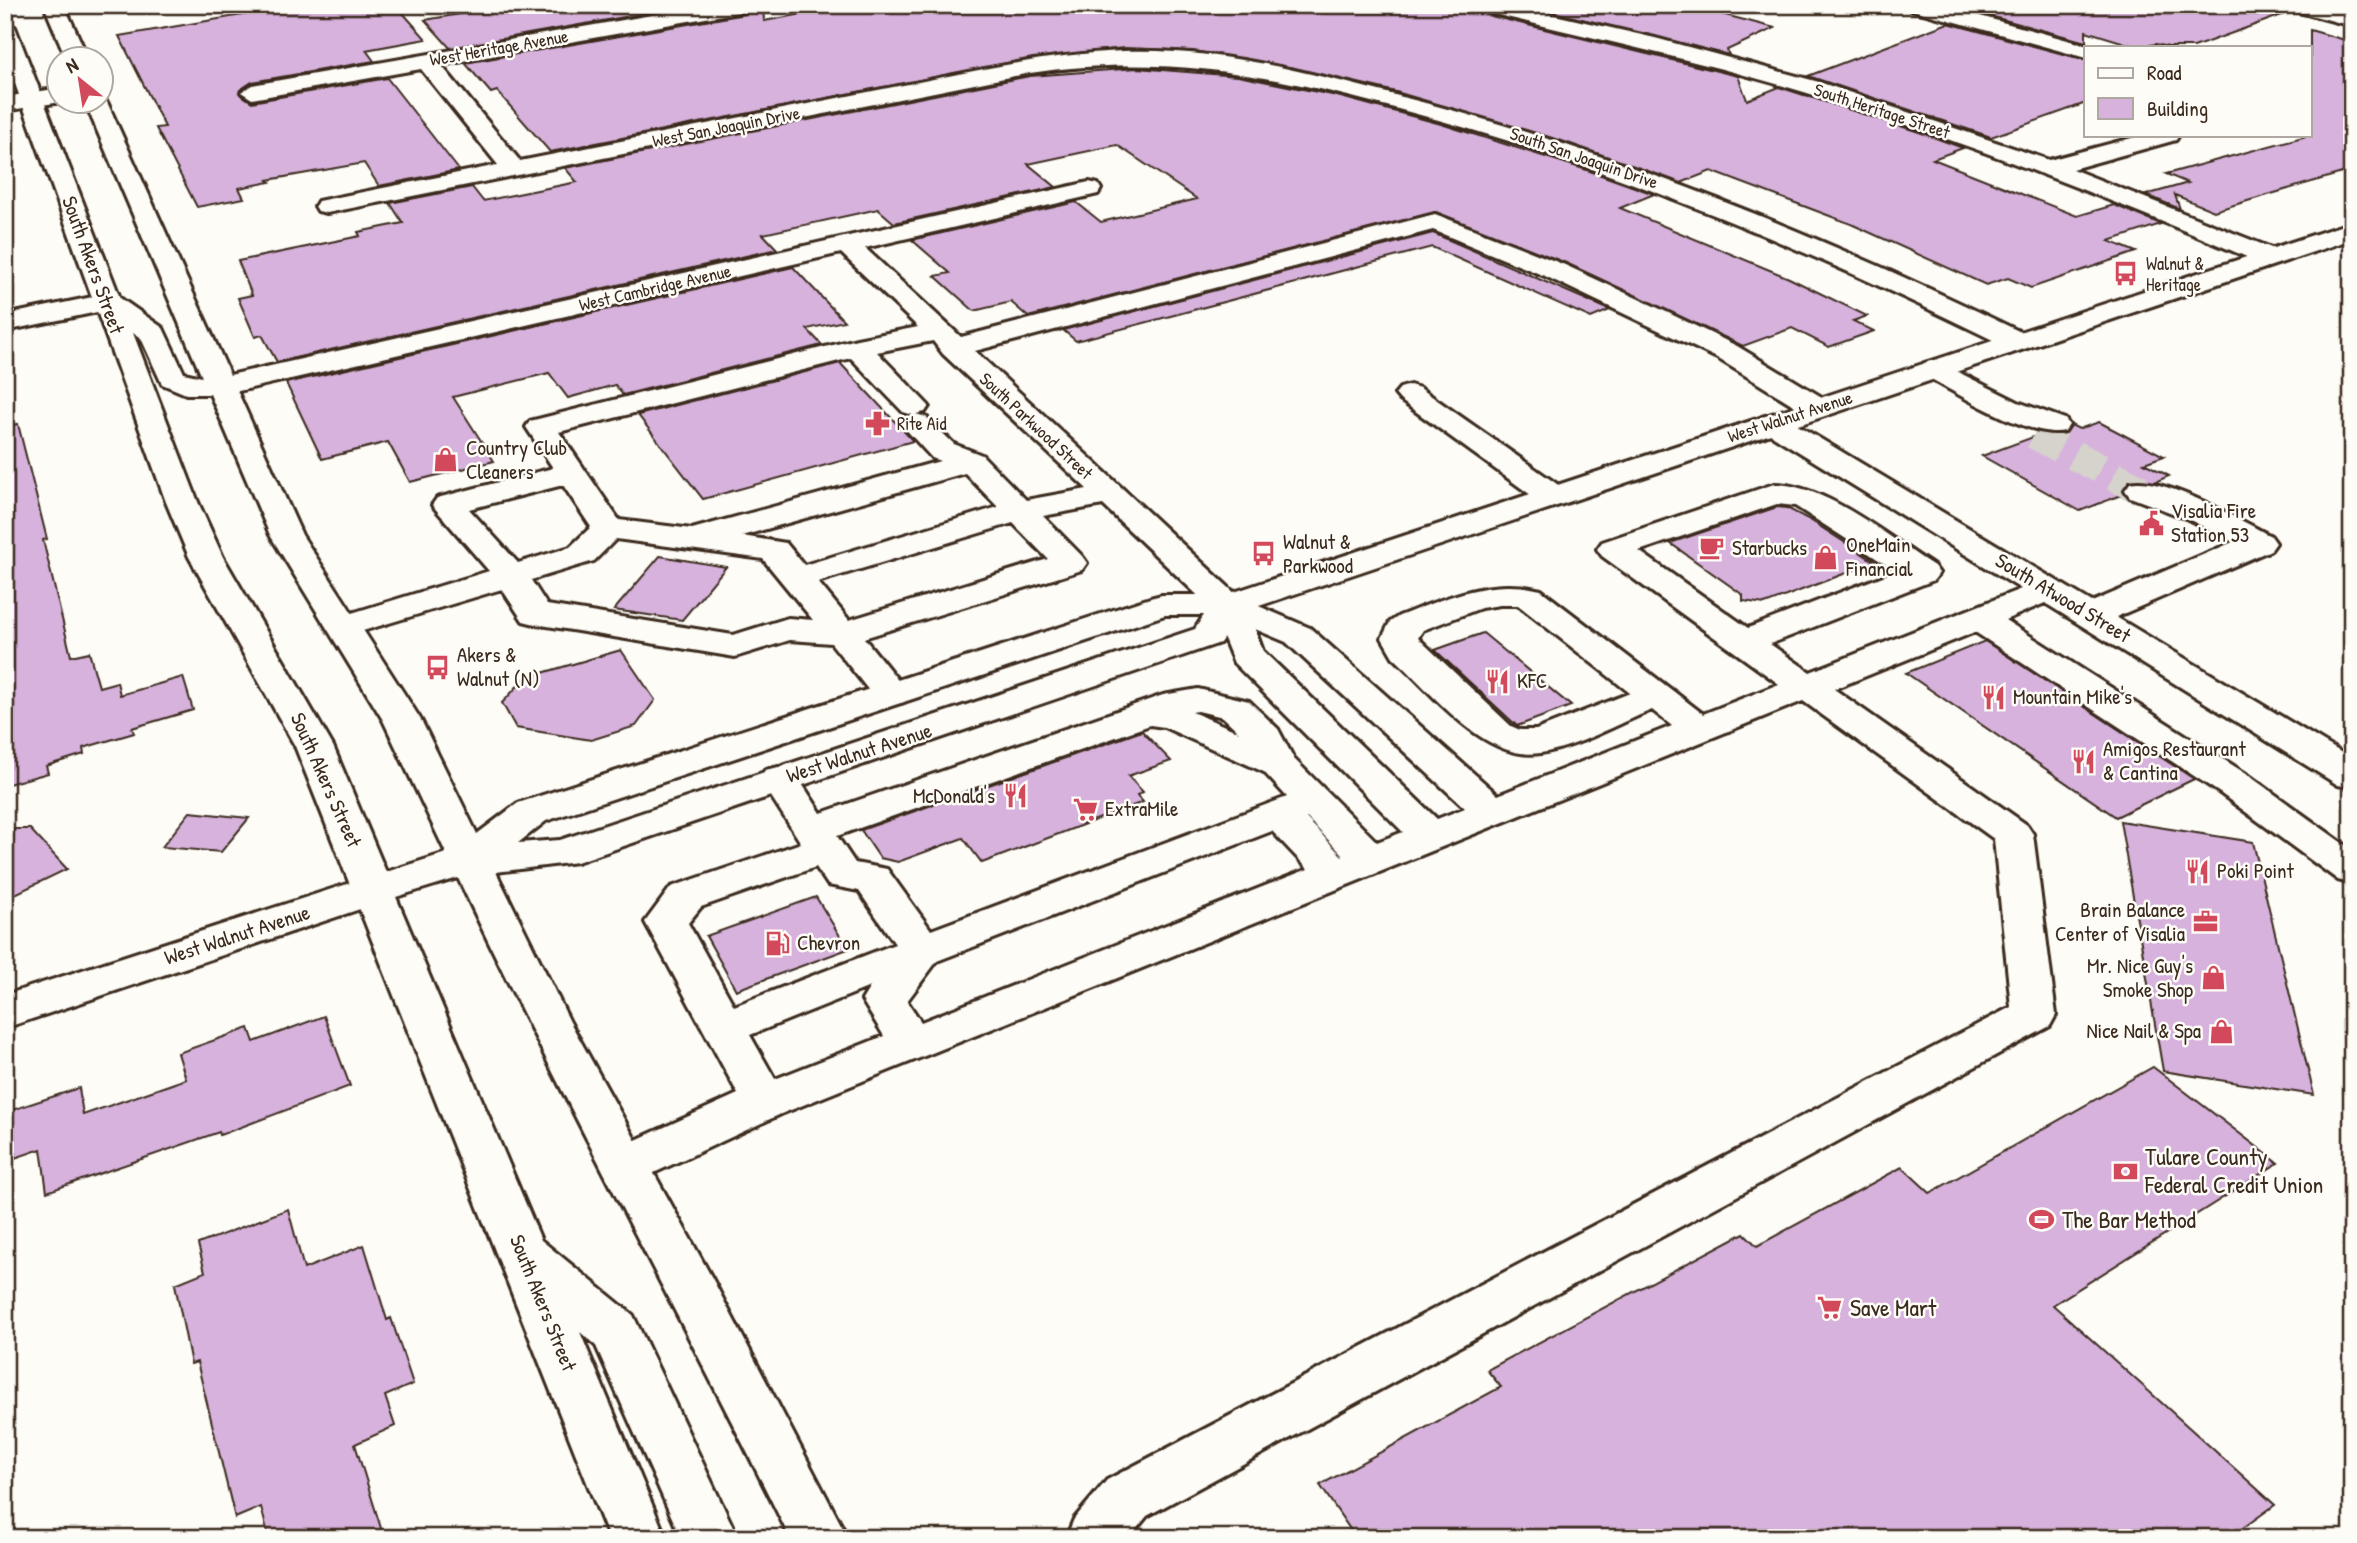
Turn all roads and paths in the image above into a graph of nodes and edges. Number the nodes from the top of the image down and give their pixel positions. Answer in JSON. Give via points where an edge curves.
{"nodes":[{"id":1,"x":54,"y":5,"type":"edge"},
{"id":2,"x":746,"y":5,"type":"edge"},
{"id":3,"x":1482,"y":5,"type":"edge"},
{"id":4,"x":1916,"y":5,"type":"edge"},
{"id":5,"x":2295,"y":5,"type":"edge"},
{"id":6,"x":2352,"y":20,"type":"edge"},
{"id":7,"x":5,"y":27,"type":"edge"},
{"id":8,"x":72,"y":46,"type":"edge"},
{"id":9,"x":2084,"y":51,"type":"edge"},
{"id":10,"x":1127,"y":57,"type":"joint"},
{"id":11,"x":426,"y":61,"type":"junction"},
{"id":12,"x":252,"y":92,"type":"dead end"},
{"id":13,"x":46,"y":97,"type":"edge"},
{"id":14,"x":18,"y":102,"type":"edge"},
{"id":15,"x":102,"y":116,"type":"edge"},
{"id":16,"x":2164,"y":136,"type":"edge"},
{"id":17,"x":2049,"y":169,"type":"junction"},
{"id":18,"x":515,"y":170,"type":"junction"},
{"id":19,"x":1089,"y":189,"type":"dead end"},
{"id":20,"x":327,"y":206,"type":"dead end"},
{"id":21,"x":2352,"y":230,"type":"edge"},
{"id":22,"x":847,"y":245,"type":"junction"},
{"id":23,"x":2270,"y":257,"type":"junction"},
{"id":24,"x":107,"y":302,"type":"junction"},
{"id":25,"x":5,"y":323,"type":"edge"},
{"id":26,"x":945,"y":340,"type":"junction"},
{"id":27,"x":2017,"y":341,"type":"junction"},
{"id":28,"x":857,"y":348,"type":"junction"},
{"id":29,"x":1934,"y":369,"type":"junction"},
{"id":30,"x":221,"y":386,"type":"junction"},
{"id":31,"x":1410,"y":394,"type":"dead end"},
{"id":32,"x":1819,"y":408,"type":"junction"},
{"id":33,"x":1773,"y":423,"type":"junction"},
{"id":34,"x":2044,"y":429,"type":"tunnel mouth"},
{"id":35,"x":971,"y":461,"type":"junction"},
{"id":36,"x":571,"y":473,"type":"junction"},
{"id":37,"x":2150,"y":486,"type":"tunnel mouth"},
{"id":38,"x":1109,"y":494,"type":"junction"},
{"id":39,"x":1553,"y":496,"type":"junction"},
{"id":40,"x":1020,"y":511,"type":"junction"},
{"id":41,"x":608,"y":528,"type":"junction"},
{"id":42,"x":694,"y":539,"type":"junction"},
{"id":43,"x":511,"y":575,"type":"junction"},
{"id":44,"x":796,"y":578,"type":"junction"},
{"id":45,"x":2048,"y":590,"type":"junction"},
{"id":46,"x":1228,"y":604,"type":"junction"},
{"id":47,"x":2091,"y":615,"type":"junction"},
{"id":48,"x":1978,"y":618,"type":"junction"},
{"id":49,"x":344,"y":626,"type":"junction"},
{"id":50,"x":842,"y":633,"type":"junction"},
{"id":51,"x":1743,"y":642,"type":"junction"},
{"id":52,"x":1809,"y":686,"type":"junction"},
{"id":53,"x":891,"y":694,"type":"junction"},
{"id":54,"x":1656,"y":695,"type":"junction"},
{"id":55,"x":1701,"y":730,"type":"junction"},
{"id":56,"x":2352,"y":776,"type":"edge"},
{"id":57,"x":779,"y":779,"type":"junction"},
{"id":58,"x":1296,"y":807,"type":"junction"},
{"id":59,"x":1494,"y":813,"type":"junction"},
{"id":60,"x":1433,"y":838,"type":"junction"},
{"id":61,"x":819,"y":839,"type":"junction"},
{"id":62,"x":470,"y":860,"type":"junction"},
{"id":63,"x":1355,"y":869,"type":"junction"},
{"id":64,"x":2352,"y":870,"type":"edge"},
{"id":65,"x":2352,"y":880,"type":"edge"},
{"id":66,"x":372,"y":890,"type":"junction"},
{"id":67,"x":2352,"y":901,"type":"edge"},
{"id":68,"x":922,"y":950,"type":"junction"},
{"id":69,"x":5,"y":1012,"type":"edge"},
{"id":70,"x":725,"y":1027,"type":"junction"},
{"id":71,"x":912,"y":1044,"type":"junction"},
{"id":72,"x":765,"y":1102,"type":"junction"},
{"id":73,"x":626,"y":1165,"type":"junction"},
{"id":74,"x":522,"y":1251,"type":"junction"},
{"id":75,"x":1095,"y":1537,"type":"edge"},
{"id":76,"x":638,"y":1538,"type":"edge"},
{"id":77,"x":710,"y":1538,"type":"edge"},
{"id":78,"x":820,"y":1538,"type":"edge"}],
"edges":[{"from":1,"to":8,"type":"main road"},
{"from":2,"to":11,"type":"main road","name":"West Heritage Avenue"},
{"from":3,"to":17,"type":"main road","name":"South Heritage Street","via":[[1778,78],[1916,120]]},
{"from":4,"to":9,"type":"main road"},
{"from":5,"to":6,"type":"main road"},
{"from":7,"to":14,"type":"main road","name":"South Akers Street"},
{"from":10,"to":18,"type":"main road","name":"West San Joaquin Drive","via":[[1030,66]]},
{"from":10,"to":27,"type":"main road","name":"South San Joaquin Drive","via":[[1235,65],[1479,124],[1606,163],[1781,231]]},
{"from":11,"to":12,"type":"main road","name":"West Heritage Avenue"},
{"from":11,"to":18,"type":"main road"},
{"from":13,"to":14,"type":"main road"},
{"from":14,"to":24,"type":"main road","name":"South Akers Street"},
{"from":15,"to":30,"type":"main road"},
{"from":16,"to":17,"type":"main road"},
{"from":17,"to":23,"type":"main road","name":"South Heritage Street"},
{"from":18,"to":20,"type":"main road","name":"West San Joaquin Drive"},
{"from":19,"to":22,"type":"main road","name":"West Cambridge Avenue"},
{"from":21,"to":23,"type":"main road","name":"West Walnut Avenue"},
{"from":22,"to":26,"type":"main road","name":"South Parkwood Street"},
{"from":22,"to":30,"type":"main road","name":"West Cambridge Avenue"},
{"from":23,"to":27,"type":"main road","name":"West Walnut Avenue"},
{"from":24,"to":25,"type":"main road"},
{"from":24,"to":30,"type":"main road","name":"West Cambridge Avenue","via":[[153,334],[172,378],[186,384]]},
{"from":24,"to":66,"type":"main road","name":"South Akers Street","via":[[189,520],[314,746]]},
{"from":26,"to":28,"type":"main road"},
{"from":26,"to":32,"type":"main road","via":[[1435,222],[1556,271],[1727,352]]},
{"from":26,"to":38,"type":"main road","name":"South Parkwood Street"},
{"from":27,"to":29,"type":"main road","name":"West Walnut Avenue"},
{"from":28,"to":35,"type":"main road","via":[[943,451]]},
{"from":28,"to":36,"type":"main road","via":[[541,427]]},
{"from":29,"to":32,"type":"main road","name":"West Walnut Avenue"},
{"from":29,"to":34,"type":"main road"},
{"from":30,"to":49,"type":"main road","via":[[286,535]]},
{"from":31,"to":39,"type":"main road"},
{"from":32,"to":33,"type":"main road","name":"West Walnut Avenue"},
{"from":33,"to":39,"type":"main road","name":"West Walnut Avenue"},
{"from":33,"to":45,"type":"main road","name":"South Atwood Street"},
{"from":35,"to":40,"type":"main road"},
{"from":35,"to":42,"type":"main road"},
{"from":36,"to":41,"type":"main road"},
{"from":36,"to":43,"type":"main road","via":[[448,505]]},
{"from":37,"to":47,"type":"main road","via":[[2259,544]]},
{"from":38,"to":40,"type":"main road"},
{"from":38,"to":46,"type":"main road","name":"South Parkwood Street"},
{"from":39,"to":46,"type":"main road","name":"West Walnut Avenue"},
{"from":40,"to":44,"type":"main road"},
{"from":40,"to":50,"type":"main road","via":[[1070,563]]},
{"from":41,"to":42,"type":"main road"},
{"from":41,"to":43,"type":"main road","via":[[582,554]]},
{"from":42,"to":44,"type":"main road","via":[[774,550]]},
{"from":43,"to":49,"type":"main road"},
{"from":43,"to":50,"type":"main road","via":[[535,614],[735,646],[788,629]]},
{"from":44,"to":50,"type":"main road"},
{"from":45,"to":47,"type":"main road","name":"South Atwood Street"},
{"from":45,"to":48,"type":"main road"},
{"from":46,"to":53,"type":"main road","name":"West Walnut Avenue","via":[[1162,605]]},
{"from":46,"to":57,"type":"main road","name":"West Walnut Avenue","via":[[1208,636]]},
{"from":46,"to":59,"type":"main road","via":[[1298,635]]},
{"from":46,"to":60,"type":"main road","via":[[1247,655]]},
{"from":47,"to":56,"type":"main road","name":"South Atwood Street"},
{"from":48,"to":52,"type":"main road"},
{"from":48,"to":64,"type":"main road","via":[[2234,784]]},
{"from":49,"to":62,"type":"main road","via":[[402,720]]},
{"from":50,"to":53,"type":"main road"},
{"from":51,"to":51,"type":"main road","via":[[1922,573],[1806,499],[1790,494],[1774,494],[1614,549]]},
{"from":51,"to":52,"type":"main road"},
{"from":52,"to":55,"type":"main road"},
{"from":52,"to":75,"type":"main road","via":[[2013,834],[2034,1015],[1127,1497]]},
{"from":53,"to":62,"type":"main road","name":"West Walnut Avenue","via":[[532,811]]},
{"from":54,"to":54,"type":"main road","via":[[1542,741],[1517,741],[1498,734],[1406,649],[1400,638],[1402,629],[1494,594],[1514,592],[1529,597]]},
{"from":54,"to":55,"type":"main road"},
{"from":55,"to":59,"type":"main road"},
{"from":57,"to":61,"type":"main road"},
{"from":57,"to":62,"type":"main road","name":"West Walnut Avenue","via":[[563,853]]},
{"from":58,"to":61,"type":"main road","via":[[1265,737],[1236,709],[1198,701],[1148,713]]},
{"from":58,"to":63,"type":"main road"},
{"from":58,"to":68,"type":"main road"},
{"from":59,"to":60,"type":"main road"},
{"from":60,"to":63,"type":"main road"},
{"from":61,"to":68,"type":"main road","via":[[842,874],[872,879]]},
{"from":61,"to":70,"type":"main road","via":[[686,897],[666,922]]},
{"from":62,"to":66,"type":"main road","name":"West Walnut Avenue"},
{"from":62,"to":73,"type":"main road","via":[[548,1022]]},
{"from":63,"to":71,"type":"main road"},
{"from":65,"to":67,"type":"main road","via":[[2346,882]]},
{"from":66,"to":69,"type":"main road","name":"West Walnut Avenue"},
{"from":66,"to":74,"type":"main road","name":"South Akers Street"},
{"from":68,"to":70,"type":"main road"},
{"from":68,"to":71,"type":"main road","via":[[884,999]]},
{"from":70,"to":72,"type":"main road"},
{"from":71,"to":72,"type":"main road"},
{"from":72,"to":73,"type":"main road"},
{"from":73,"to":78,"type":"main road"},
{"from":74,"to":76,"type":"main road","name":"South Akers Street"},
{"from":74,"to":77,"type":"main road","via":[[615,1331]]}]}
